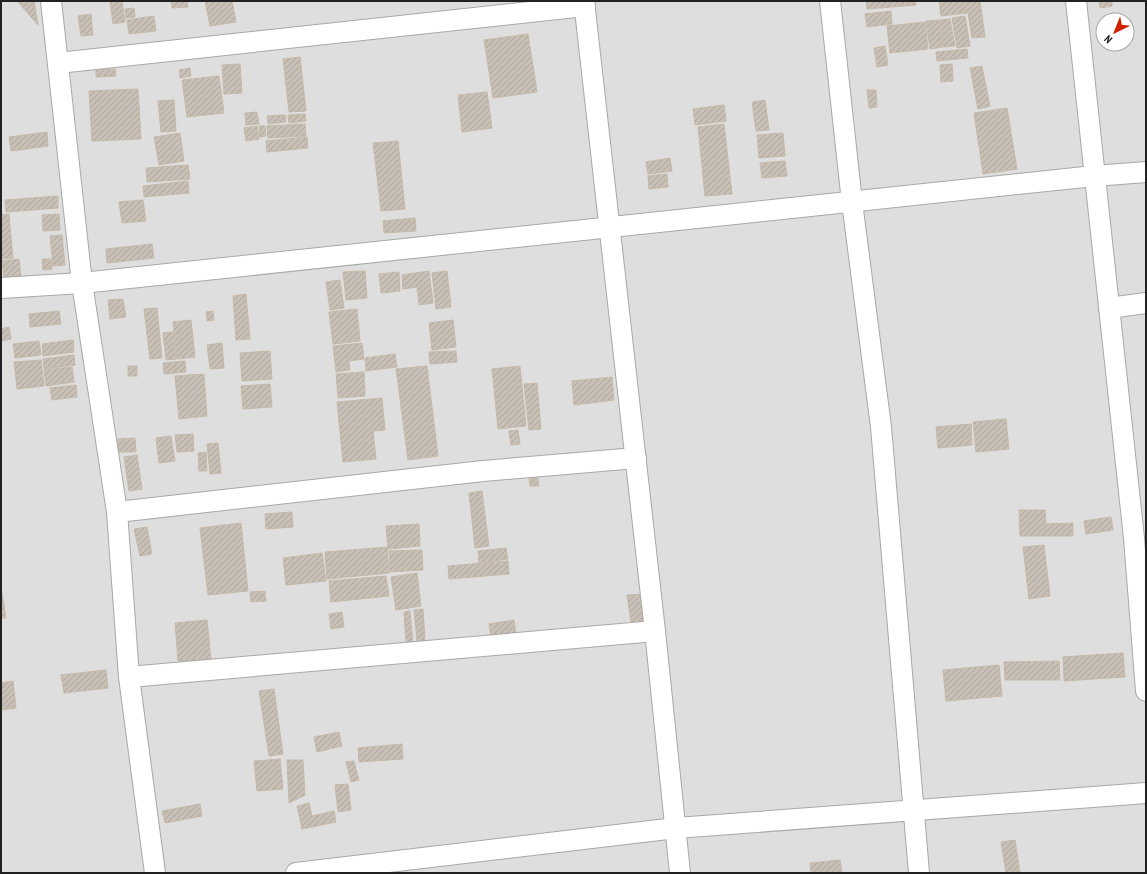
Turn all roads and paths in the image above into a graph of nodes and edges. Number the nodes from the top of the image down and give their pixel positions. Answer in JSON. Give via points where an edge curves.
{"nodes":[{"id":1,"x":51,"y":1,"type":"edge"},
{"id":2,"x":830,"y":1,"type":"edge"},
{"id":3,"x":1076,"y":1,"type":"edge"},
{"id":4,"x":584,"y":4,"type":"edge"},
{"id":5,"x":58,"y":63,"type":"junction"},
{"id":6,"x":1146,"y":172,"type":"edge"},
{"id":7,"x":1094,"y":176,"type":"junction"},
{"id":8,"x":852,"y":202,"type":"junction"},
{"id":9,"x":610,"y":227,"type":"junction"},
{"id":10,"x":82,"y":283,"type":"junction"},
{"id":11,"x":1,"y":288,"type":"edge"},
{"id":12,"x":1146,"y":303,"type":"edge"},
{"id":13,"x":1109,"y":308,"type":"junction"},
{"id":14,"x":636,"y":458,"type":"junction"},
{"id":15,"x":117,"y":512,"type":"junction"},
{"id":16,"x":1140,"y":537,"type":"edge"},
{"id":17,"x":655,"y":631,"type":"junction"},
{"id":18,"x":129,"y":677,"type":"junction"},
{"id":19,"x":1146,"y":691,"type":"edge"},
{"id":20,"x":1146,"y":793,"type":"edge"},
{"id":21,"x":913,"y":810,"type":"junction"},
{"id":22,"x":676,"y":828,"type":"junction"},
{"id":23,"x":352,"y":870,"type":"edge"},
{"id":24,"x":155,"y":873,"type":"edge"},
{"id":25,"x":296,"y":873,"type":"edge"},
{"id":26,"x":680,"y":873,"type":"edge"},
{"id":27,"x":919,"y":873,"type":"edge"}],
"edges":[{"from":1,"to":5,"type":"street"},
{"from":2,"to":8,"type":"street"},
{"from":3,"to":7,"type":"street"},
{"from":4,"to":5,"type":"street"},
{"from":4,"to":9,"type":"street"},
{"from":5,"to":10,"type":"street"},
{"from":6,"to":7,"type":"street"},
{"from":7,"to":8,"type":"street"},
{"from":7,"to":13,"type":"street"},
{"from":8,"to":9,"type":"street"},
{"from":8,"to":21,"type":"street","via":[[881,428]]},
{"from":9,"to":10,"type":"street"},
{"from":9,"to":14,"type":"street"},
{"from":10,"to":11,"type":"street"},
{"from":10,"to":15,"type":"street"},
{"from":12,"to":13,"type":"street"},
{"from":13,"to":16,"type":"street"},
{"from":14,"to":15,"type":"street","via":[[483,471]]},
{"from":14,"to":17,"type":"street"},
{"from":15,"to":18,"type":"street"},
{"from":16,"to":19,"type":"street"},
{"from":17,"to":18,"type":"street"},
{"from":17,"to":22,"type":"street"},
{"from":18,"to":24,"type":"street"},
{"from":20,"to":21,"type":"street"},
{"from":21,"to":22,"type":"street"},
{"from":21,"to":27,"type":"street"},
{"from":22,"to":23,"type":"street"},
{"from":22,"to":26,"type":"street"},
{"from":23,"to":25,"type":"street"}]}
